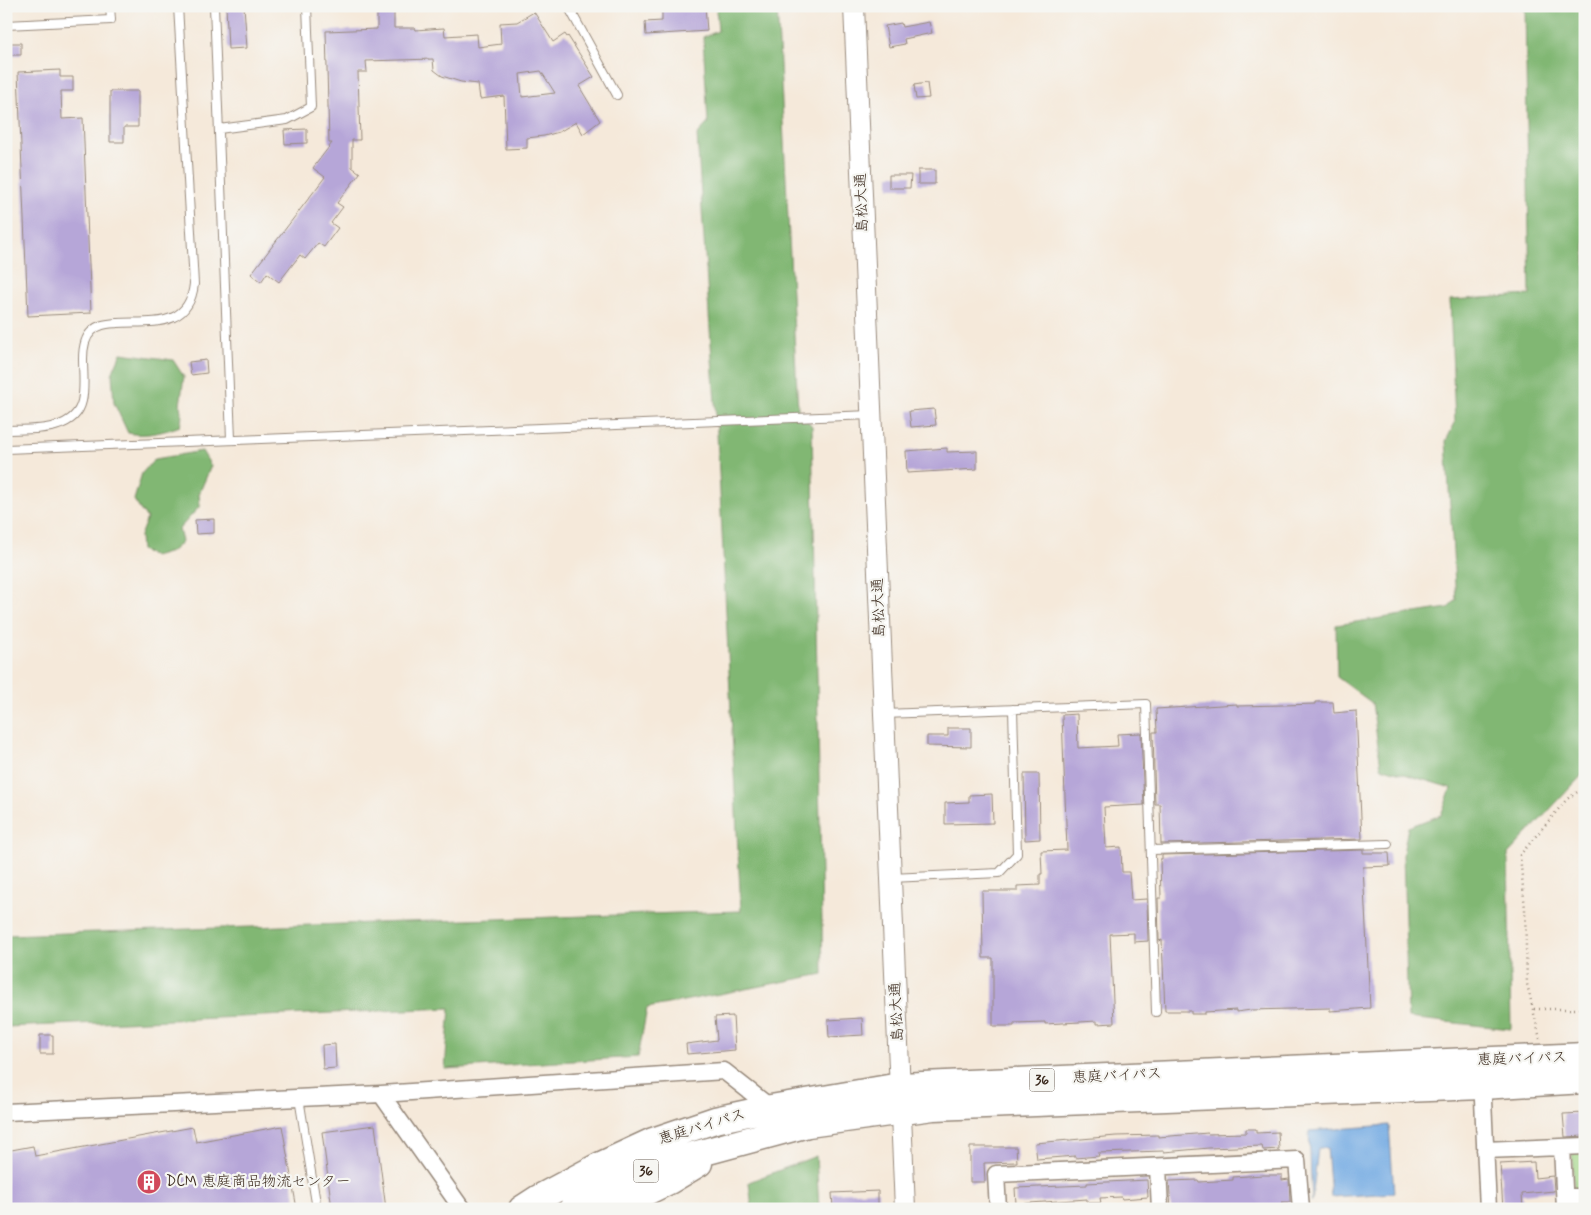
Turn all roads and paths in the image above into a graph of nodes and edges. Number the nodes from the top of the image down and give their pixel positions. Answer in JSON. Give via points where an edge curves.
{"nodes":[{"id":1,"x":110,"y":6,"type":"edge"},
{"id":2,"x":178,"y":6,"type":"edge"},
{"id":3,"x":214,"y":6,"type":"edge"},
{"id":4,"x":307,"y":6,"type":"edge"},
{"id":5,"x":568,"y":6,"type":"edge"},
{"id":6,"x":854,"y":6,"type":"edge"},
{"id":7,"x":6,"y":25,"type":"edge"},
{"id":8,"x":618,"y":95,"type":"dead end"},
{"id":9,"x":219,"y":129,"type":"junction"},
{"id":10,"x":871,"y":415,"type":"junction"},
{"id":11,"x":6,"y":430,"type":"edge"},
{"id":12,"x":231,"y":439,"type":"junction"},
{"id":13,"x":6,"y":449,"type":"edge"},
{"id":14,"x":1013,"y":709,"type":"junction"},
{"id":15,"x":884,"y":714,"type":"junction"},
{"id":16,"x":1585,"y":787,"type":"edge"},
{"id":17,"x":1388,"y":844,"type":"dead end"},
{"id":18,"x":1151,"y":850,"type":"junction"},
{"id":19,"x":891,"y":878,"type":"junction"},
{"id":20,"x":1534,"y":1009,"type":"junction"},
{"id":21,"x":1585,"y":1009,"type":"edge"},
{"id":22,"x":1156,"y":1012,"type":"dead end"},
{"id":23,"x":1585,"y":1056,"type":"edge"},
{"id":24,"x":1541,"y":1058,"type":"junction"},
{"id":25,"x":1481,"y":1060,"type":"junction"},
{"id":26,"x":1585,"y":1080,"type":"edge"},
{"id":27,"x":1482,"y":1086,"type":"junction"},
{"id":28,"x":381,"y":1094,"type":"junction"},
{"id":29,"x":299,"y":1098,"type":"junction"},
{"id":30,"x":900,"y":1098,"type":"junction"},
{"id":31,"x":771,"y":1108,"type":"junction"},
{"id":32,"x":6,"y":1112,"type":"edge"},
{"id":33,"x":1585,"y":1146,"type":"edge"},
{"id":34,"x":726,"y":1147,"type":"junction"},
{"id":35,"x":1562,"y":1147,"type":"junction"},
{"id":36,"x":1485,"y":1150,"type":"junction"},
{"id":37,"x":1158,"y":1167,"type":"junction"},
{"id":38,"x":1585,"y":1196,"type":"edge"},
{"id":39,"x":1565,"y":1203,"type":"edge"},
{"id":40,"x":317,"y":1209,"type":"edge"},
{"id":41,"x":462,"y":1209,"type":"edge"},
{"id":42,"x":522,"y":1209,"type":"edge"},
{"id":43,"x":572,"y":1209,"type":"edge"},
{"id":44,"x":611,"y":1209,"type":"edge"},
{"id":45,"x":905,"y":1209,"type":"edge"},
{"id":46,"x":998,"y":1209,"type":"edge"},
{"id":47,"x":1160,"y":1209,"type":"edge"},
{"id":48,"x":1301,"y":1209,"type":"edge"},
{"id":49,"x":1488,"y":1209,"type":"edge"}],
"edges":[{"from":1,"to":7,"type":"lane","via":[[111,20]]},
{"from":2,"to":11,"type":"lane","via":[[193,298],[187,309],[167,320],[102,324],[93,330],[83,349],[83,395],[76,414],[52,428]]},
{"from":3,"to":9,"type":"lane"},
{"from":4,"to":9,"type":"lane","via":[[311,107],[287,120]]},
{"from":5,"to":8,"type":"lane"},
{"from":6,"to":10,"type":"street","name":"島松大通"},
{"from":9,"to":12,"type":"lane"},
{"from":10,"to":12,"type":"lane"},
{"from":10,"to":15,"type":"street","name":"島松大通"},
{"from":12,"to":13,"type":"lane"},
{"from":14,"to":15,"type":"lane"},
{"from":14,"to":18,"type":"lane","via":[[1146,704]]},
{"from":14,"to":19,"type":"lane","via":[[1017,854],[999,873]]},
{"from":15,"to":19,"type":"street","name":"島松大通"},
{"from":16,"to":20,"type":"path","via":[[1567,799],[1520,854],[1527,984]]},
{"from":17,"to":18,"type":"lane"},
{"from":18,"to":22,"type":"lane"},
{"from":19,"to":30,"type":"street","name":"島松大通"},
{"from":20,"to":21,"type":"path"},
{"from":20,"to":24,"type":"path","via":[[1540,1033]]},
{"from":23,"to":24,"type":"highway","name":"恵庭バイパス","number":"36"},
{"from":24,"to":25,"type":"highway","name":"恵庭バイパス","number":"36"},
{"from":25,"to":27,"type":"street"},
{"from":25,"to":30,"type":"highway","name":"恵庭バイパス","number":"36"},
{"from":26,"to":27,"type":"highway","name":"恵庭バイパス","number":"36"},
{"from":27,"to":30,"type":"highway","name":"恵庭バイパス","number":"36","via":[[933,1107]]},
{"from":27,"to":36,"type":"street"},
{"from":28,"to":29,"type":"street"},
{"from":28,"to":31,"type":"street","via":[[724,1071]]},
{"from":28,"to":41,"type":"street"},
{"from":29,"to":32,"type":"street"},
{"from":29,"to":40,"type":"lane"},
{"from":30,"to":31,"type":"highway","name":"恵庭バイパス","number":"36"},
{"from":30,"to":34,"type":"highway","name":"恵庭バイパス","number":"36"},
{"from":30,"to":45,"type":"street","name":"島松大通"},
{"from":31,"to":42,"type":"highway","name":"恵庭バイパス","number":"36","via":[[715,1120],[653,1141],[599,1166]]},
{"from":33,"to":35,"type":"street"},
{"from":34,"to":43,"type":"highway","name":"恵庭バイパス","number":"36","via":[[660,1164]]},
{"from":34,"to":44,"type":"highway","via":[[669,1181]]},
{"from":35,"to":36,"type":"street"},
{"from":35,"to":39,"type":"street"},
{"from":36,"to":49,"type":"street"},
{"from":37,"to":46,"type":"street","via":[[996,1174]]},
{"from":37,"to":47,"type":"street"},
{"from":37,"to":48,"type":"street","via":[[1298,1160]]},
{"from":38,"to":39,"type":"street"}]}
